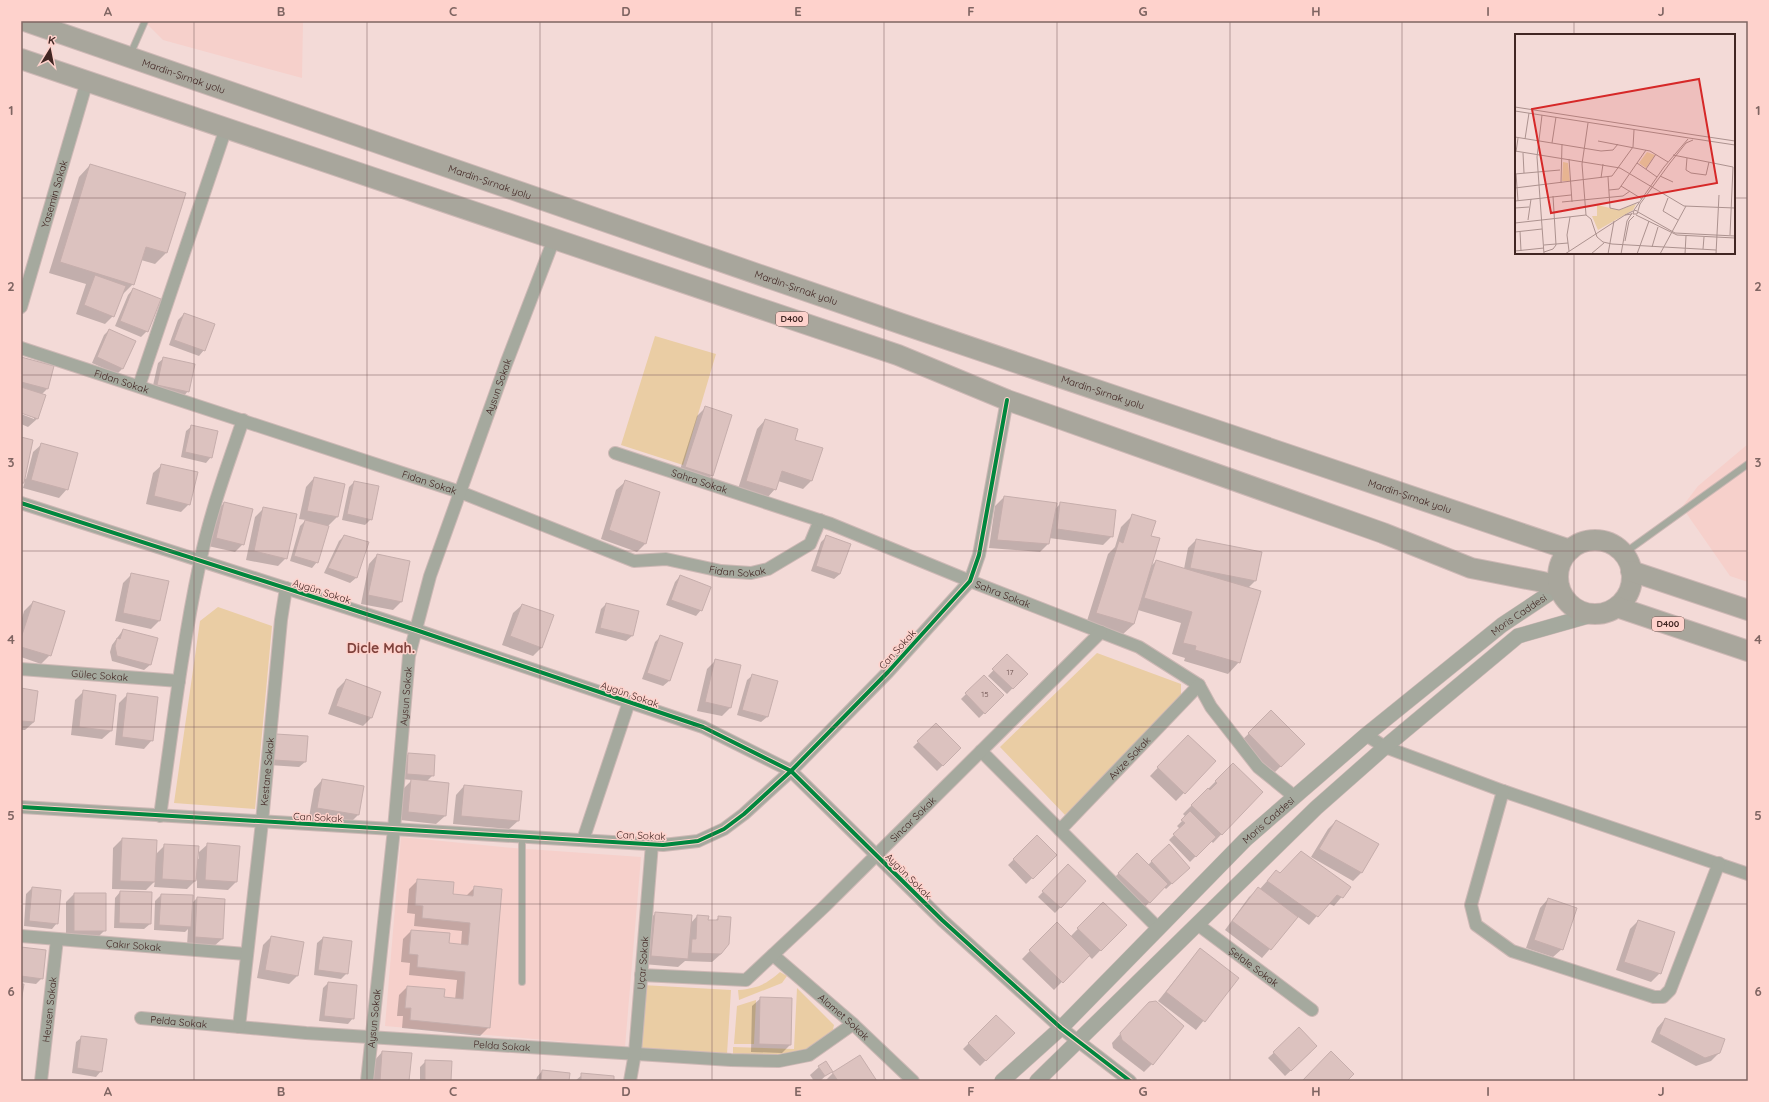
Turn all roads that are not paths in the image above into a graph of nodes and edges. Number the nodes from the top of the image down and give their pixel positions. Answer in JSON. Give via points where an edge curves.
{"nodes":[{"id":1,"x":25,"y":21,"type":"edge"},
{"id":2,"x":145,"y":21,"type":"edge"},
{"id":3,"x":130,"y":56,"type":"junction"},
{"id":4,"x":21,"y":59,"type":"edge"},
{"id":5,"x":87,"y":81,"type":"junction"},
{"id":6,"x":226,"y":128,"type":"junction"},
{"id":7,"x":554,"y":239,"type":"junction"},
{"id":8,"x":21,"y":307,"type":"edge"},
{"id":9,"x":21,"y":348,"type":"edge"},
{"id":10,"x":139,"y":386,"type":"junction"},
{"id":11,"x":1007,"y":400,"type":"junction"},
{"id":12,"x":243,"y":420,"type":"junction"},
{"id":13,"x":615,"y":454,"type":"dead end"},
{"id":14,"x":1748,"y":464,"type":"edge"},
{"id":15,"x":460,"y":492,"type":"junction"},
{"id":16,"x":21,"y":503,"type":"edge"},
{"id":17,"x":820,"y":520,"type":"junction"},
{"id":18,"x":1570,"y":550,"type":"junction"},
{"id":19,"x":200,"y":561,"type":"junction"},
{"id":20,"x":1627,"y":562,"type":"junction"},
{"id":21,"x":970,"y":581,"type":"junction"},
{"id":22,"x":1559,"y":587,"type":"junction"},
{"id":23,"x":286,"y":588,"type":"junction"},
{"id":24,"x":1617,"y":607,"type":"junction"},
{"id":25,"x":1748,"y":610,"type":"edge"},
{"id":26,"x":1595,"y":614,"type":"junction"},
{"id":27,"x":416,"y":630,"type":"junction"},
{"id":28,"x":1101,"y":632,"type":"junction"},
{"id":29,"x":1748,"y":651,"type":"edge"},
{"id":30,"x":21,"y":669,"type":"edge"},
{"id":31,"x":179,"y":681,"type":"junction"},
{"id":32,"x":1200,"y":685,"type":"junction"},
{"id":33,"x":628,"y":702,"type":"junction"},
{"id":34,"x":1366,"y":735,"type":"junction"},
{"id":35,"x":1385,"y":747,"type":"junction"},
{"id":36,"x":981,"y":751,"type":"junction"},
{"id":37,"x":791,"y":771,"type":"junction"},
{"id":38,"x":1503,"y":791,"type":"junction"},
{"id":39,"x":1295,"y":797,"type":"junction"},
{"id":40,"x":21,"y":807,"type":"edge"},
{"id":41,"x":160,"y":816,"type":"junction"},
{"id":42,"x":262,"y":822,"type":"junction"},
{"id":43,"x":394,"y":830,"type":"junction"},
{"id":44,"x":1060,"y":830,"type":"junction"},
{"id":45,"x":522,"y":837,"type":"junction"},
{"id":46,"x":583,"y":840,"type":"junction"},
{"id":47,"x":652,"y":844,"type":"junction"},
{"id":48,"x":875,"y":854,"type":"junction"},
{"id":49,"x":1719,"y":863,"type":"junction"},
{"id":50,"x":1748,"y":874,"type":"edge"},
{"id":51,"x":1197,"y":924,"type":"junction"},
{"id":52,"x":1158,"y":928,"type":"junction"},
{"id":53,"x":21,"y":936,"type":"edge"},
{"id":54,"x":57,"y":939,"type":"junction"},
{"id":55,"x":246,"y":954,"type":"junction"},
{"id":56,"x":773,"y":954,"type":"junction"},
{"id":57,"x":641,"y":975,"type":"junction"},
{"id":58,"x":522,"y":982,"type":"dead end"},
{"id":59,"x":1312,"y":1010,"type":"dead end"},
{"id":60,"x":141,"y":1018,"type":"dead end"},
{"id":61,"x":853,"y":1024,"type":"junction"},
{"id":62,"x":239,"y":1027,"type":"junction"},
{"id":63,"x":1061,"y":1028,"type":"junction"},
{"id":64,"x":371,"y":1037,"type":"junction"},
{"id":65,"x":1078,"y":1041,"type":"junction"},
{"id":66,"x":635,"y":1053,"type":"junction"},
{"id":67,"x":41,"y":1081,"type":"edge"},
{"id":68,"x":367,"y":1081,"type":"edge"},
{"id":69,"x":630,"y":1081,"type":"edge"},
{"id":70,"x":912,"y":1081,"type":"edge"},
{"id":71,"x":1002,"y":1081,"type":"edge"},
{"id":72,"x":1037,"y":1081,"type":"edge"},
{"id":73,"x":1130,"y":1081,"type":"edge"}],
"edges":[{"from":1,"to":3,"type":"highway","name":"Mardin-Şırnak yolu"},
{"from":2,"to":3,"type":"lane"},
{"from":3,"to":18,"type":"highway","name":"Mardin-Şırnak yolu","via":[[913,328]]},
{"from":4,"to":5,"type":"highway","number":"D400"},
{"from":5,"to":6,"type":"highway","number":"D400"},
{"from":5,"to":8,"type":"street","name":"Yasemin Sokak"},
{"from":6,"to":7,"type":"highway","number":"D400"},
{"from":6,"to":10,"type":"street"},
{"from":7,"to":11,"type":"highway","number":"D400","via":[[898,355]]},
{"from":7,"to":15,"type":"street","name":"Aysun Sokak"},
{"from":9,"to":10,"type":"street","name":"Fidan Sokak"},
{"from":10,"to":12,"type":"street","name":"Fidan Sokak"},
{"from":11,"to":21,"type":"street","name":"Can Sokak","via":[[979,555]]},
{"from":11,"to":22,"type":"highway","number":"D400","via":[[1383,533],[1470,568]]},
{"from":12,"to":15,"type":"street","name":"Fidan Sokak"},
{"from":12,"to":19,"type":"street","via":[[217,497]]},
{"from":13,"to":17,"type":"street","name":"Sahra Sokak"},
{"from":14,"to":20,"type":"lane"},
{"from":15,"to":17,"type":"street","name":"Fidan Sokak","via":[[634,561],[666,559],[752,573],[768,569],[810,544]]},
{"from":15,"to":27,"type":"street","name":"Aysun Sokak","via":[[430,576]]},
{"from":16,"to":19,"type":"street","name":"Aygün Sokak"},
{"from":17,"to":21,"type":"street","name":"Sahra Sokak"},
{"from":18,"to":20,"type":"highway","via":[[1583,542],[1598,540],[1612,545]]},
{"from":18,"to":22,"type":"highway","via":[[1560,563]]},
{"from":19,"to":23,"type":"street","name":"Aygün Sokak"},
{"from":19,"to":31,"type":"street"},
{"from":20,"to":24,"type":"highway","via":[[1632,581],[1624,600]]},
{"from":20,"to":25,"type":"highway"},
{"from":21,"to":28,"type":"street","name":"Sahra Sokak"},
{"from":21,"to":37,"type":"street","name":"Can Sokak","via":[[888,672]]},
{"from":22,"to":26,"type":"highway","via":[[1564,598],[1572,606],[1583,612]]},
{"from":22,"to":34,"type":"street","name":"Moris Caddesi","via":[[1502,625]]},
{"from":23,"to":27,"type":"street","name":"Aygün Sokak"},
{"from":23,"to":42,"type":"street","name":"Kestane Sokak"},
{"from":24,"to":26,"type":"highway"},
{"from":24,"to":29,"type":"highway","number":"D400"},
{"from":26,"to":35,"type":"street","name":"Moris Caddesi","via":[[1518,636]]},
{"from":27,"to":33,"type":"street","name":"Aygün Sokak"},
{"from":27,"to":43,"type":"street","name":"Aysun Sokak","via":[[409,656]]},
{"from":28,"to":32,"type":"street","name":"Sahra Sokak","via":[[1139,647]]},
{"from":28,"to":36,"type":"street","name":"Sincar Sokak"},
{"from":30,"to":31,"type":"street","name":"Güleç Sokak"},
{"from":31,"to":41,"type":"street"},
{"from":32,"to":39,"type":"street","via":[[1211,707],[1258,767]]},
{"from":32,"to":44,"type":"street","name":"Avize Sokak"},
{"from":33,"to":37,"type":"street","name":"Aygün Sokak","via":[[703,727]]},
{"from":33,"to":46,"type":"street"},
{"from":34,"to":35,"type":"street"},
{"from":34,"to":39,"type":"street","name":"Moris Caddesi"},
{"from":35,"to":38,"type":"street"},
{"from":35,"to":51,"type":"street","name":"Moris Caddesi","via":[[1316,808]]},
{"from":36,"to":44,"type":"street"},
{"from":36,"to":48,"type":"street","name":"Sincar Sokak"},
{"from":37,"to":47,"type":"street","name":"Can Sokak","via":[[724,829],[698,841]]},
{"from":37,"to":48,"type":"street","name":"Aygün Sokak"},
{"from":38,"to":49,"type":"street"},
{"from":38,"to":49,"type":"street","via":[[1471,905],[1476,925],[1512,951],[1654,997],[1663,997],[1670,990]]},
{"from":39,"to":52,"type":"street","name":"Moris Caddesi","via":[[1246,839]]},
{"from":40,"to":41,"type":"street","name":"Can Sokak"},
{"from":41,"to":42,"type":"street","name":"Can Sokak"},
{"from":42,"to":43,"type":"street","name":"Can Sokak"},
{"from":42,"to":55,"type":"street","name":"Kestane Sokak"},
{"from":43,"to":45,"type":"street","name":"Can Sokak"},
{"from":43,"to":64,"type":"street","name":"Aysun Sokak"},
{"from":44,"to":52,"type":"street"},
{"from":45,"to":46,"type":"street","name":"Can Sokak"},
{"from":45,"to":58,"type":"lane"},
{"from":46,"to":47,"type":"street","name":"Can Sokak"},
{"from":47,"to":57,"type":"street","name":"Uçar Sokak"},
{"from":48,"to":56,"type":"street","name":"Sincar Sokak","via":[[825,906]]},
{"from":48,"to":63,"type":"street","name":"Aygün Sokak","via":[[942,920]]},
{"from":49,"to":50,"type":"street"},
{"from":51,"to":59,"type":"street","name":"Şelale Sokak"},
{"from":51,"to":65,"type":"street","name":"Moris Caddesi"},
{"from":52,"to":63,"type":"street","name":"Moris Caddesi"},
{"from":53,"to":54,"type":"street","name":"Çakır Sokak"},
{"from":54,"to":55,"type":"street","name":"Çakır Sokak"},
{"from":54,"to":67,"type":"street","name":"Heusen Sokak"},
{"from":55,"to":62,"type":"street","name":"Kestane Sokak"},
{"from":56,"to":57,"type":"street","name":"Sincar Sokak","via":[[746,980]]},
{"from":56,"to":61,"type":"street","name":"Alamet Sokak"},
{"from":57,"to":66,"type":"street","name":"Uçar Sokak"},
{"from":60,"to":62,"type":"street","name":"Pelda Sokak"},
{"from":61,"to":66,"type":"street","name":"Pelda Sokak","via":[[809,1055],[779,1061]]},
{"from":61,"to":70,"type":"street","name":"Alamet Sokak"},
{"from":62,"to":64,"type":"street","name":"Pelda Sokak"},
{"from":63,"to":65,"type":"street","name":"Aygün Sokak"},
{"from":63,"to":71,"type":"street","name":"Moris Caddesi"},
{"from":64,"to":66,"type":"street","name":"Pelda Sokak"},
{"from":64,"to":68,"type":"street","name":"Aysun Sokak"},
{"from":65,"to":72,"type":"street","name":"Moris Caddesi"},
{"from":65,"to":73,"type":"street","name":"Aygün Sokak"},
{"from":66,"to":69,"type":"street","name":"Uçar Sokak"}]}
